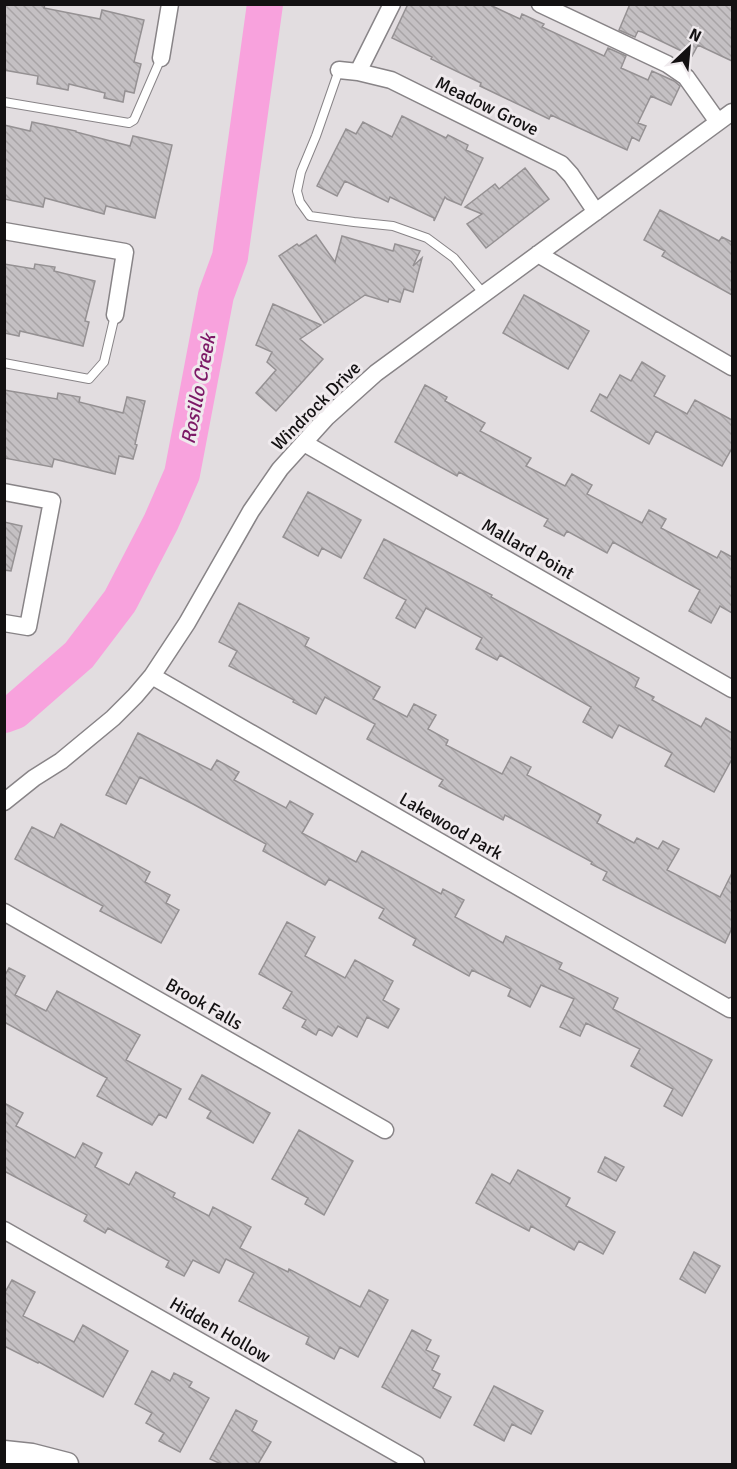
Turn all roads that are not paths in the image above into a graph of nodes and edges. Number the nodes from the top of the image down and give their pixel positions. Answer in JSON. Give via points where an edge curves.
{"nodes":[{"id":1,"x":170,"y":4,"type":"edge"},
{"id":2,"x":392,"y":4,"type":"edge"},
{"id":3,"x":540,"y":4,"type":"edge"},
{"id":4,"x":161,"y":58,"type":"joint"},
{"id":5,"x":339,"y":70,"type":"joint"},
{"id":6,"x":358,"y":72,"type":"junction"},
{"id":7,"x":4,"y":102,"type":"edge"},
{"id":8,"x":732,"y":111,"type":"edge"},
{"id":9,"x":718,"y":123,"type":"junction"},
{"id":10,"x":596,"y":212,"type":"junction"},
{"id":11,"x":4,"y":231,"type":"edge"},
{"id":12,"x":538,"y":254,"type":"junction"},
{"id":13,"x":483,"y":294,"type":"junction"},
{"id":14,"x":115,"y":315,"type":"joint"},
{"id":15,"x":4,"y":363,"type":"edge"},
{"id":16,"x":732,"y":367,"type":"edge"},
{"id":17,"x":304,"y":443,"type":"junction"},
{"id":18,"x":4,"y":492,"type":"edge"},
{"id":19,"x":4,"y":623,"type":"edge"},
{"id":20,"x":152,"y":676,"type":"junction"},
{"id":21,"x":732,"y":689,"type":"edge"},
{"id":22,"x":7,"y":796,"type":"edge"},
{"id":23,"x":4,"y":912,"type":"edge"},
{"id":24,"x":731,"y":1007,"type":"edge"},
{"id":25,"x":385,"y":1130,"type":"dead end"},
{"id":26,"x":4,"y":1230,"type":"edge"},
{"id":27,"x":4,"y":1452,"type":"edge"},
{"id":28,"x":62,"y":1464,"type":"edge"},
{"id":29,"x":416,"y":1464,"type":"edge"}],
"edges":[{"from":1,"to":4,"type":"street"},
{"from":2,"to":6,"type":"street"},
{"from":3,"to":9,"type":"street","via":[[667,64],[686,77]]},
{"from":4,"to":7,"type":"lane","via":[[134,120],[129,123]]},
{"from":5,"to":6,"type":"street","name":"Meadow Grove"},
{"from":5,"to":13,"type":"lane","via":[[301,172],[297,191],[300,202],[310,216],[393,226],[427,238],[454,258]]},
{"from":6,"to":10,"type":"street","name":"Meadow Grove","via":[[391,80],[561,164]]},
{"from":8,"to":9,"type":"street","name":"Windrock Drive"},
{"from":9,"to":10,"type":"street","name":"Windrock Drive"},
{"from":10,"to":12,"type":"street","name":"Windrock Drive"},
{"from":11,"to":14,"type":"street","via":[[125,252]]},
{"from":12,"to":13,"type":"street","name":"Windrock Drive"},
{"from":12,"to":16,"type":"street"},
{"from":13,"to":17,"type":"street","name":"Windrock Drive","via":[[376,373]]},
{"from":14,"to":15,"type":"lane","via":[[104,362],[89,378]]},
{"from":17,"to":20,"type":"street","name":"Windrock Drive","via":[[251,511]]},
{"from":17,"to":21,"type":"street","name":"Mallard Point"},
{"from":18,"to":19,"type":"street","via":[[52,501],[28,627]]},
{"from":20,"to":22,"type":"street","name":"Windrock Drive","via":[[113,718],[61,761]]},
{"from":20,"to":24,"type":"street","name":"Lakewood Park"},
{"from":23,"to":25,"type":"street","name":"Brook Falls"},
{"from":26,"to":29,"type":"street","name":"Hidden Hollow"},
{"from":27,"to":28,"type":"main road"}]}
